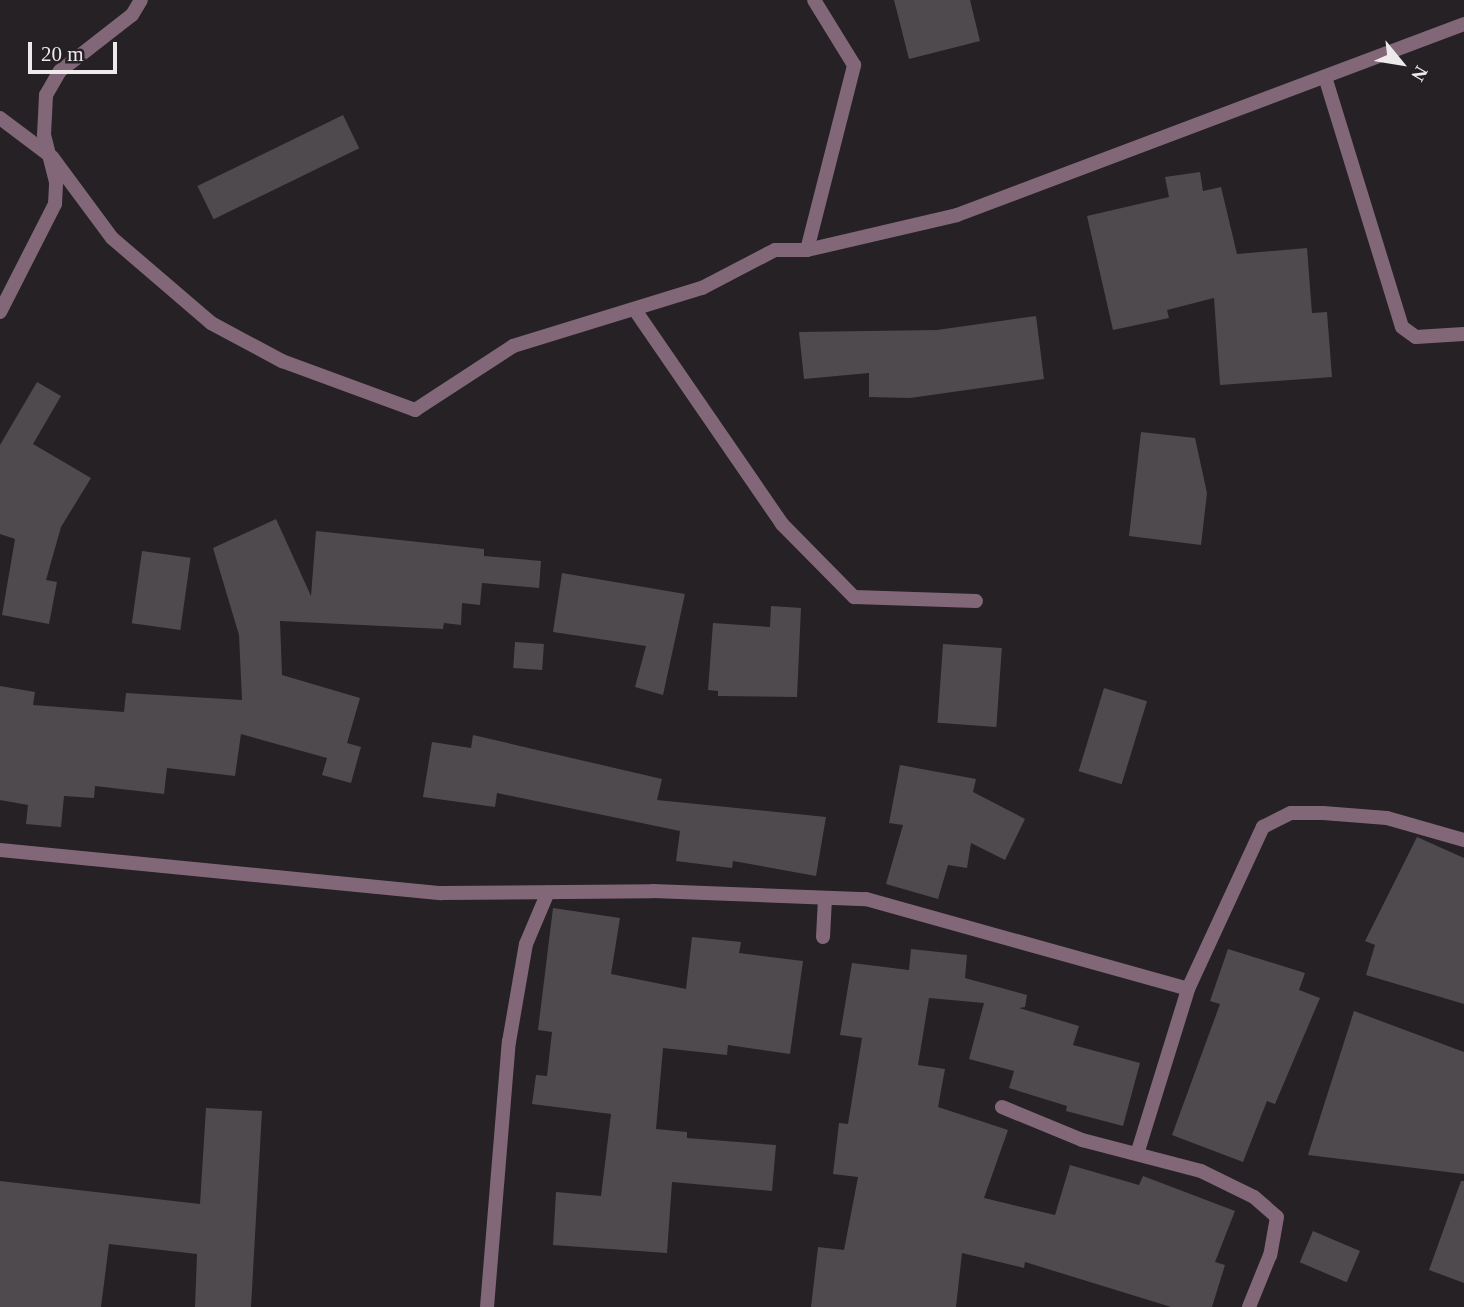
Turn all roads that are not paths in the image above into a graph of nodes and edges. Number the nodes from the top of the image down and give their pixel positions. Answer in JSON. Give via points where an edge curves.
{"nodes":[{"id":1,"x":141,"y":0,"type":"edge"},
{"id":2,"x":814,"y":0,"type":"edge"},
{"id":3,"x":1464,"y":24,"type":"edge"},
{"id":4,"x":1326,"y":80,"type":"junction"},
{"id":5,"x":0,"y":118,"type":"edge"},
{"id":6,"x":52,"y":157,"type":"junction"},
{"id":7,"x":807,"y":250,"type":"junction"},
{"id":8,"x":635,"y":310,"type":"junction"},
{"id":9,"x":0,"y":312,"type":"edge"},
{"id":10,"x":1464,"y":334,"type":"edge"},
{"id":11,"x":976,"y":601,"type":"dead end"},
{"id":12,"x":1464,"y":840,"type":"edge"},
{"id":13,"x":0,"y":850,"type":"edge"},
{"id":14,"x":548,"y":892,"type":"junction"},
{"id":15,"x":825,"y":898,"type":"junction"},
{"id":16,"x":823,"y":937,"type":"dead end"},
{"id":17,"x":1188,"y":989,"type":"junction"},
{"id":18,"x":1002,"y":1107,"type":"dead end"},
{"id":19,"x":1138,"y":1151,"type":"junction"},
{"id":20,"x":487,"y":1307,"type":"edge"},
{"id":21,"x":1249,"y":1307,"type":"edge"}],
"edges":[{"from":1,"to":6,"type":"street","via":[[132,15],[60,71],[46,95],[44,135]]},
{"from":2,"to":7,"type":"street","via":[[854,65]]},
{"from":3,"to":4,"type":"street"},
{"from":4,"to":7,"type":"street","via":[[1190,125],[957,215]]},
{"from":4,"to":10,"type":"street","via":[[1402,327],[1424,338]]},
{"from":5,"to":6,"type":"street"},
{"from":6,"to":8,"type":"street","via":[[112,238],[211,323],[282,361],[415,410],[513,346]]},
{"from":6,"to":9,"type":"street","via":[[55,204]]},
{"from":7,"to":8,"type":"street","via":[[775,250],[702,288]]},
{"from":8,"to":11,"type":"street","via":[[782,524],[854,597]]},
{"from":12,"to":17,"type":"street","via":[[1387,818],[1323,813],[1290,813],[1263,827]]},
{"from":13,"to":14,"type":"street","via":[[441,893]]},
{"from":14,"to":15,"type":"street"},
{"from":14,"to":20,"type":"street","via":[[526,944],[509,1042]]},
{"from":15,"to":16,"type":"street"},
{"from":15,"to":17,"type":"street","via":[[866,899]]},
{"from":17,"to":19,"type":"street"},
{"from":18,"to":19,"type":"street","via":[[1082,1140]]},
{"from":19,"to":21,"type":"street","via":[[1201,1171],[1254,1197],[1277,1217],[1270,1255]]}]}
